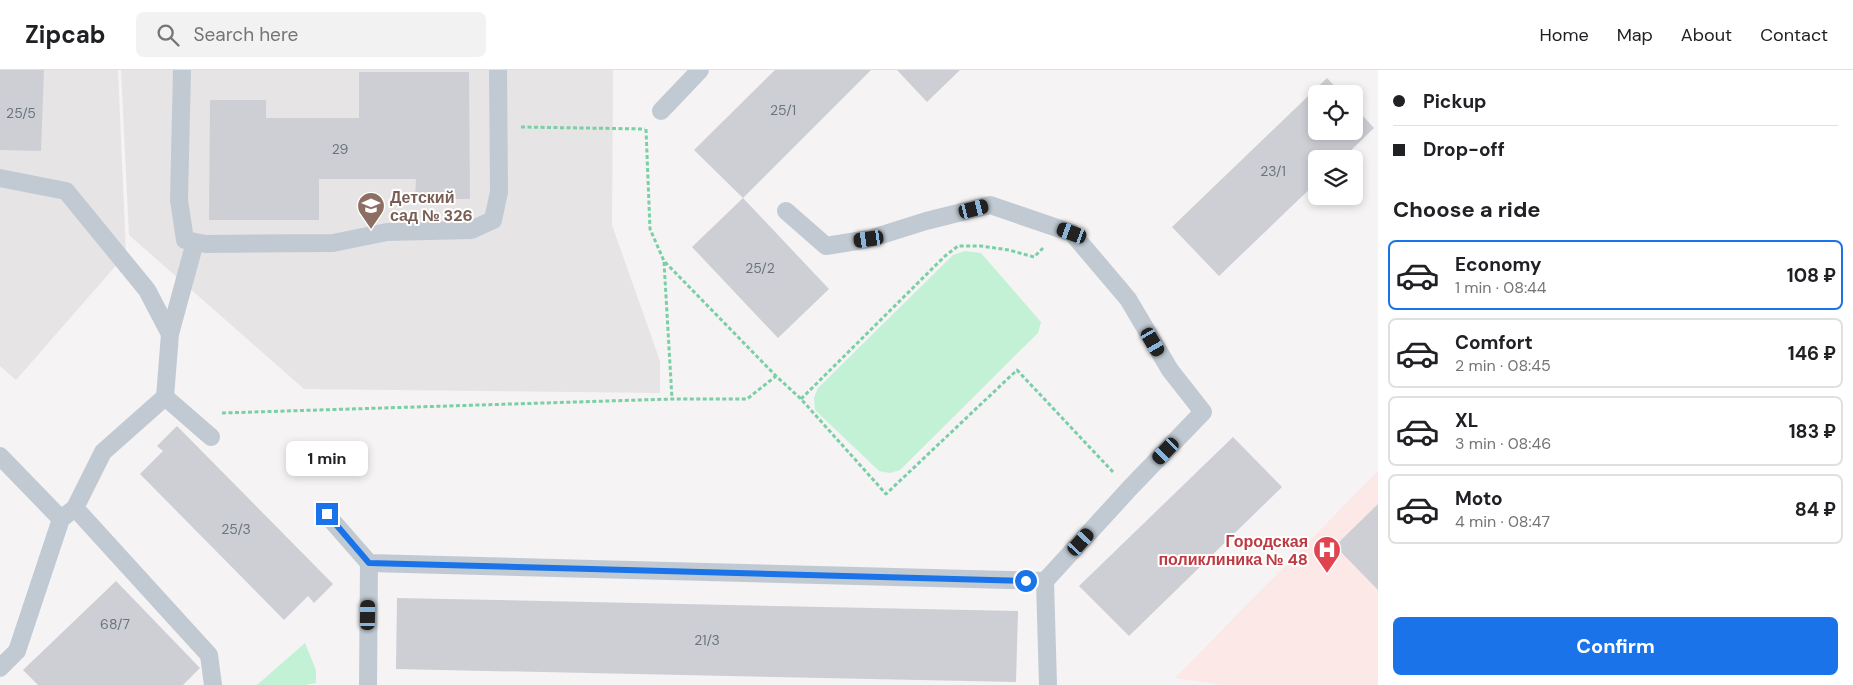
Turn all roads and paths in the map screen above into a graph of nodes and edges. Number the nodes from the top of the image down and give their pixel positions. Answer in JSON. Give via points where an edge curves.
{"nodes":[{"id":1,"x":182,"y":70,"type":"edge"},
{"id":2,"x":498,"y":70,"type":"edge"},
{"id":3,"x":700,"y":70,"type":"edge"},
{"id":4,"x":661,"y":111,"type":"joint"},
{"id":5,"x":498,"y":127,"type":"junction"},
{"id":6,"x":646,"y":129,"type":"junction"},
{"id":7,"x":0,"y":178,"type":"edge"},
{"id":8,"x":786,"y":211,"type":"dead end"},
{"id":9,"x":1061,"y":229,"type":"junction"},
{"id":10,"x":195,"y":242,"type":"junction"},
{"id":11,"x":664,"y":261,"type":"junction"},
{"id":12,"x":170,"y":334,"type":"junction"},
{"id":13,"x":776,"y":376,"type":"junction"},
{"id":14,"x":165,"y":397,"type":"junction"},
{"id":15,"x":672,"y":399,"type":"junction"},
{"id":16,"x":801,"y":399,"type":"junction"},
{"id":17,"x":184,"y":414,"type":"junction"},
{"id":18,"x":211,"y":437,"type":"dead end"},
{"id":19,"x":0,"y":456,"type":"edge"},
{"id":20,"x":1129,"y":489,"type":"junction"},
{"id":21,"x":68,"y":514,"type":"junction"},
{"id":22,"x":327,"y":514,"type":"dead end"},
{"id":23,"x":369,"y":563,"type":"junction"},
{"id":24,"x":1045,"y":581,"type":"junction"},
{"id":25,"x":0,"y":668,"type":"edge"},
{"id":26,"x":213,"y":685,"type":"edge"},
{"id":27,"x":368,"y":685,"type":"edge"},
{"id":28,"x":1048,"y":685,"type":"edge"}],
"edges":[{"from":1,"to":10,"type":"lane","via":[[179,200],[185,240]]},
{"from":2,"to":5,"type":"lane"},
{"from":3,"to":4,"type":"lane"},
{"from":4,"to":6,"type":"path","via":[[648,118]]},
{"from":5,"to":6,"type":"path"},
{"from":5,"to":10,"type":"lane","via":[[499,192],[493,220],[471,230],[387,232],[333,243]]},
{"from":6,"to":11,"type":"path","via":[[650,229]]},
{"from":7,"to":12,"type":"lane","via":[[66,191],[147,290]]},
{"from":8,"to":9,"type":"lane","via":[[826,246],[869,239],[990,205]]},
{"from":9,"to":16,"type":"path","via":[[1034,257],[1010,250],[958,246]]},
{"from":9,"to":20,"type":"lane","via":[[1072,233],[1128,298],[1170,370],[1203,412]]},
{"from":10,"to":12,"type":"lane"},
{"from":11,"to":13,"type":"path"},
{"from":11,"to":15,"type":"path"},
{"from":12,"to":14,"type":"lane"},
{"from":13,"to":15,"type":"path","via":[[747,399]]},
{"from":13,"to":16,"type":"path"},
{"from":14,"to":17,"type":"lane"},
{"from":14,"to":21,"type":"lane","via":[[103,452]]},
{"from":15,"to":17,"type":"path"},
{"from":16,"to":20,"type":"path","via":[[886,494],[1017,370]]},
{"from":17,"to":18,"type":"lane"},
{"from":19,"to":21,"type":"lane"},
{"from":20,"to":24,"type":"lane"},
{"from":21,"to":25,"type":"lane","via":[[17,651]]},
{"from":21,"to":26,"type":"lane","via":[[209,655]]},
{"from":22,"to":23,"type":"lane"},
{"from":23,"to":24,"type":"lane"},
{"from":23,"to":27,"type":"lane"},
{"from":24,"to":28,"type":"lane"}]}
